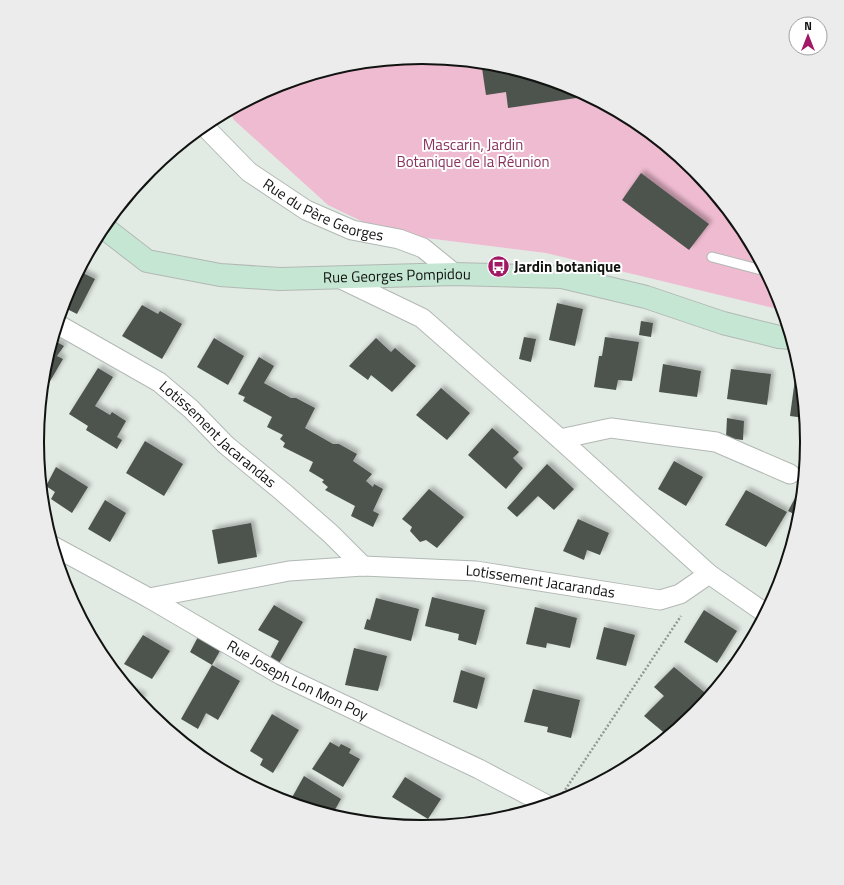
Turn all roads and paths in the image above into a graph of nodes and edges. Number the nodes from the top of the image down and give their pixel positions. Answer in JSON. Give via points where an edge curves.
{"nodes":[{"id":1,"x":209,"y":131,"type":"edge"},
{"id":2,"x":109,"y":231,"type":"edge"},
{"id":3,"x":712,"y":256,"type":"dead end"},
{"id":4,"x":758,"y":269,"type":"edge"},
{"id":5,"x":456,"y":274,"type":"junction"},
{"id":6,"x":339,"y":278,"type":"junction"},
{"id":7,"x":62,"y":327,"type":"edge"},
{"id":8,"x":785,"y":337,"type":"edge"},
{"id":9,"x":560,"y":439,"type":"junction"},
{"id":10,"x":790,"y":474,"type":"dead end"},
{"id":11,"x":60,"y":550,"type":"edge"},
{"id":12,"x":363,"y":566,"type":"junction"},
{"id":13,"x":709,"y":574,"type":"junction"},
{"id":14,"x":149,"y":598,"type":"junction"},
{"id":15,"x":761,"y":611,"type":"edge"},
{"id":16,"x":683,"y":613,"type":"dead end"},
{"id":17,"x":557,"y":795,"type":"edge"},
{"id":18,"x":549,"y":798,"type":"edge"}],
"edges":[{"from":1,"to":5,"type":"street","name":"Rue du Père Georges","via":[[249,172],[306,210],[352,230],[399,239],[423,248]]},
{"from":2,"to":6,"type":"main road","name":"Rue Georges Pompidou","via":[[147,261],[220,275],[280,279]]},
{"from":3,"to":4,"type":"lane"},
{"from":5,"to":6,"type":"main road","name":"Rue Georges Pompidou"},
{"from":5,"to":8,"type":"main road","name":"Rue Georges Pompidou","via":[[562,277],[646,297],[723,323]]},
{"from":6,"to":9,"type":"street","via":[[422,318]]},
{"from":7,"to":12,"type":"street","name":"Lotissement Jacarandas","via":[[159,382],[191,409],[226,445],[331,534]]},
{"from":9,"to":10,"type":"street","via":[[611,428],[716,442]]},
{"from":9,"to":13,"type":"street"},
{"from":11,"to":14,"type":"street","name":"Rue Joseph Lon Mon Poy"},
{"from":12,"to":13,"type":"street","name":"Lotissement Jacarandas","via":[[476,571],[660,600],[680,594]]},
{"from":12,"to":14,"type":"street","name":"Lotissement Jacarandas","via":[[289,571]]},
{"from":13,"to":15,"type":"street"},
{"from":14,"to":18,"type":"street","name":"Rue Joseph Lon Mon Poy","via":[[281,675],[479,769]]},
{"from":16,"to":17,"type":"path"}]}
